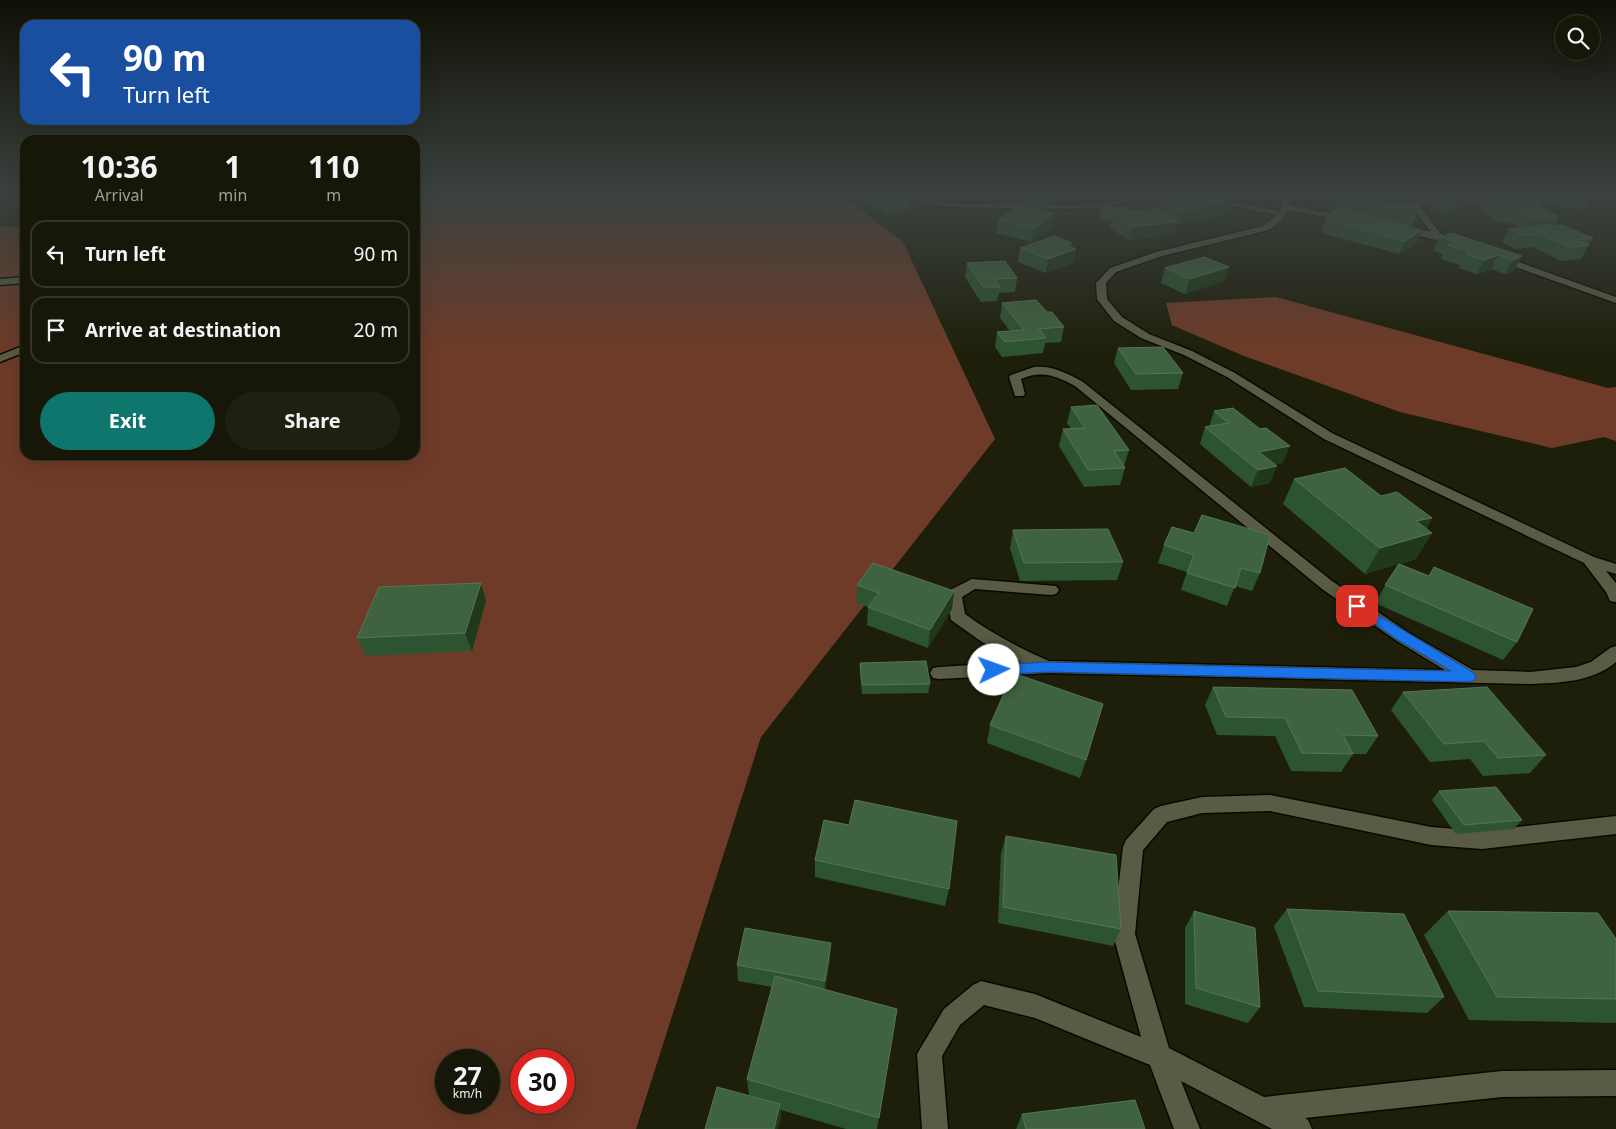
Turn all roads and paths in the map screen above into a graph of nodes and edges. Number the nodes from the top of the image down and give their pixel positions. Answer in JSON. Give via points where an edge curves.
{"nodes":[{"id":1,"x":1185,"y":248,"type":"edge"},
{"id":2,"x":1494,"y":256,"type":"edge"},
{"id":3,"x":20,"y":280,"type":"edge"},
{"id":4,"x":0,"y":282,"type":"edge"},
{"id":5,"x":1616,"y":300,"type":"edge"},
{"id":6,"x":20,"y":350,"type":"edge"},
{"id":7,"x":0,"y":360,"type":"edge"},
{"id":8,"x":1019,"y":394,"type":"dead end"},
{"id":9,"x":1589,"y":560,"type":"junction"},
{"id":10,"x":1616,"y":570,"type":"edge"},
{"id":11,"x":1051,"y":590,"type":"dead end"},
{"id":12,"x":1616,"y":598,"type":"edge"},
{"id":13,"x":1616,"y":652,"type":"edge"},
{"id":14,"x":1049,"y":667,"type":"junction"},
{"id":15,"x":939,"y":673,"type":"dead end"},
{"id":16,"x":1470,"y":677,"type":"junction"},
{"id":17,"x":1616,"y":825,"type":"edge"},
{"id":18,"x":1159,"y":1056,"type":"junction"},
{"id":19,"x":1616,"y":1082,"type":"edge"},
{"id":20,"x":1264,"y":1110,"type":"junction"},
{"id":21,"x":935,"y":1129,"type":"edge"},
{"id":22,"x":1187,"y":1129,"type":"edge"},
{"id":23,"x":1299,"y":1129,"type":"edge"}],
"edges":[{"from":1,"to":9,"type":"street","via":[[1113,270],[1101,283],[1102,299],[1118,319],[1145,336],[1231,375],[1328,436]]},
{"from":2,"to":5,"type":"street"},
{"from":3,"to":4,"type":"street"},
{"from":6,"to":7,"type":"street"},
{"from":8,"to":16,"type":"street","via":[[1015,377],[1032,369],[1052,369],[1079,384],[1327,585],[1403,637]]},
{"from":9,"to":10,"type":"street"},
{"from":9,"to":12,"type":"street"},
{"from":11,"to":14,"type":"street","via":[[972,584],[954,595],[957,616],[978,633]]},
{"from":13,"to":16,"type":"street","via":[[1608,661],[1577,675]]},
{"from":14,"to":15,"type":"street"},
{"from":14,"to":16,"type":"street"},
{"from":17,"to":18,"type":"street","via":[[1482,840],[1431,836],[1270,803],[1202,805],[1162,815],[1133,847],[1124,934]]},
{"from":18,"to":20,"type":"street"},
{"from":18,"to":21,"type":"street","via":[[1035,1006],[981,993],[952,1018],[930,1054]]},
{"from":18,"to":22,"type":"street"},
{"from":19,"to":20,"type":"street","via":[[1502,1084]]},
{"from":20,"to":23,"type":"street"}]}
